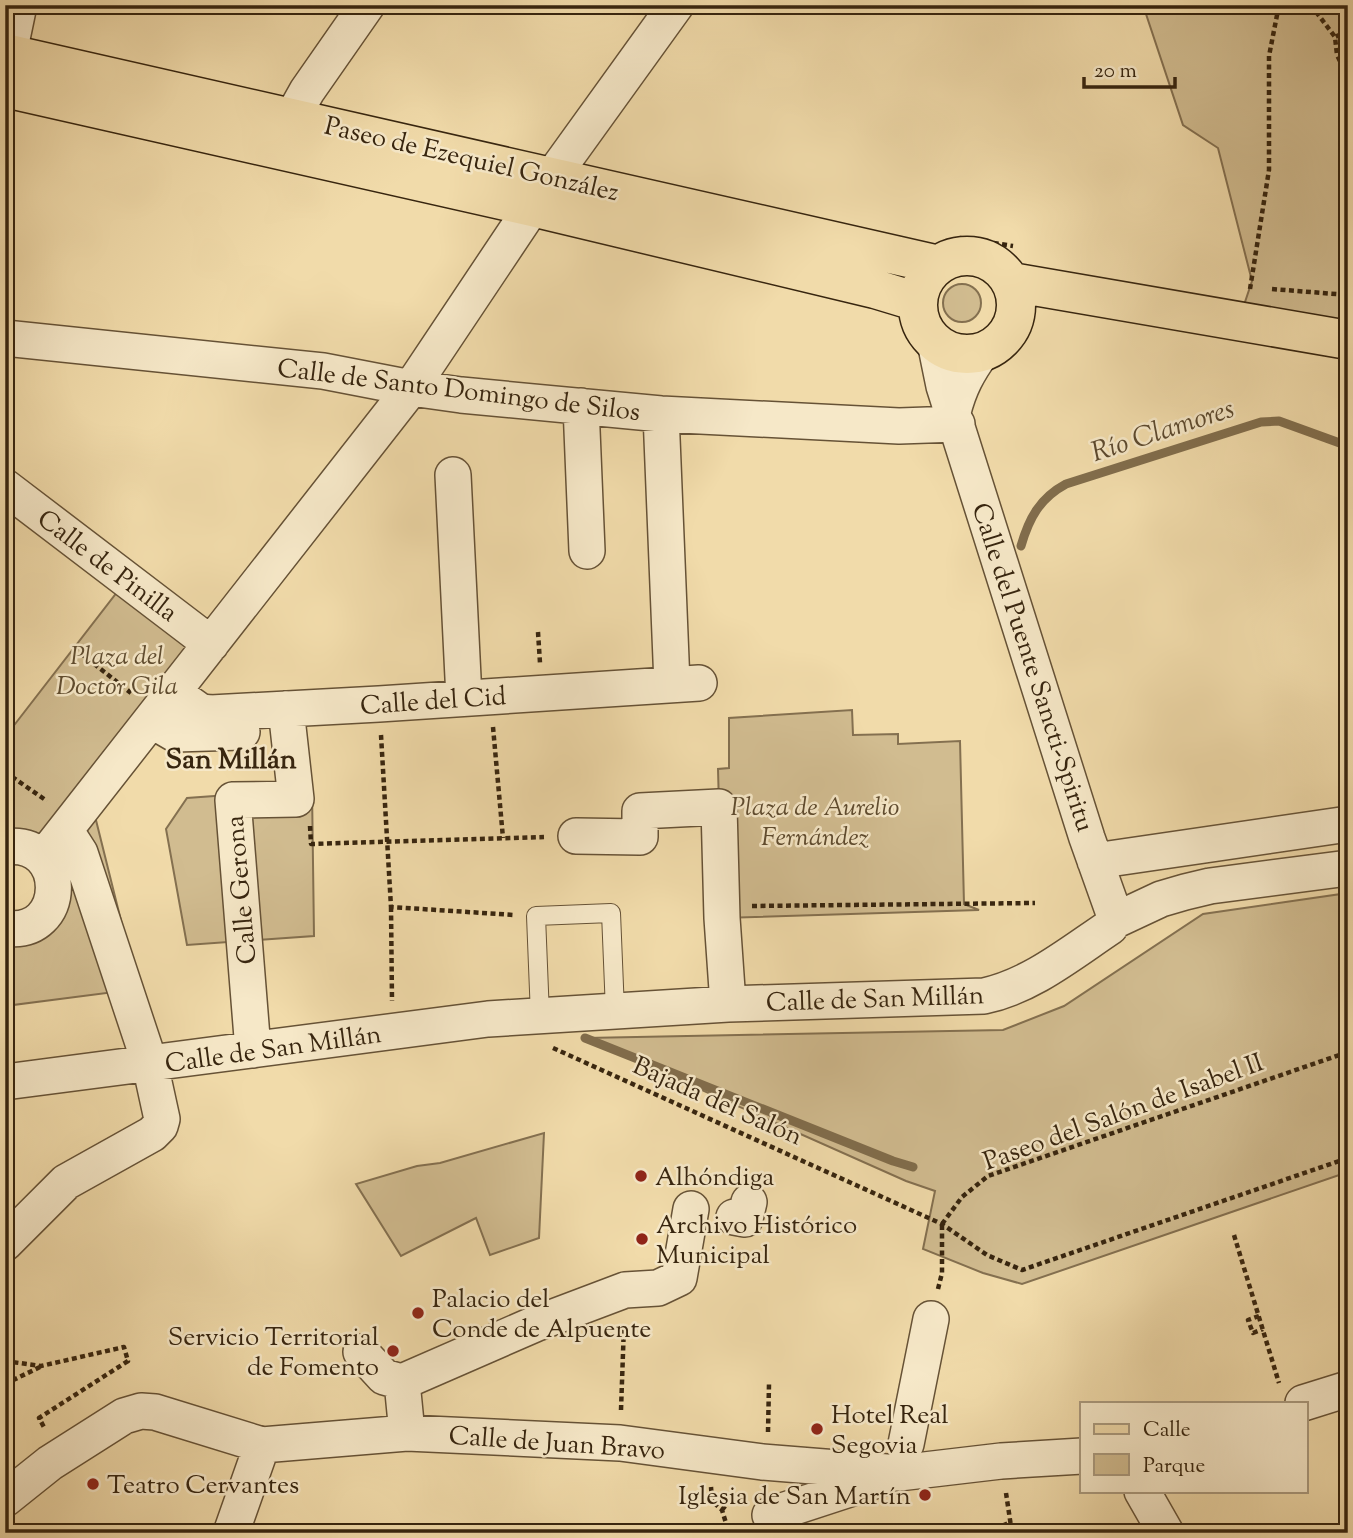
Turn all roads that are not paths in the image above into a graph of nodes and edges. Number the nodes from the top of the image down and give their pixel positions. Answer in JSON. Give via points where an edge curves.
{"nodes":[{"id":1,"x":19,"y":5,"type":"edge"},
{"id":2,"x":367,"y":5,"type":"edge"},
{"id":3,"x":676,"y":5,"type":"edge"},
{"id":4,"x":7,"y":65,"type":"edge"},
{"id":5,"x":284,"y":133,"type":"junction"},
{"id":6,"x":552,"y":189,"type":"junction"},
{"id":7,"x":939,"y":264,"type":"junction"},
{"id":8,"x":1011,"y":282,"type":"junction"},
{"id":9,"x":1104,"y":299,"type":"junction"},
{"id":10,"x":918,"y":302,"type":"junction"},
{"id":11,"x":1012,"y":326,"type":"junction"},
{"id":12,"x":5,"y":338,"type":"edge"},
{"id":13,"x":1348,"y":340,"type":"edge"},
{"id":14,"x":935,"y":342,"type":"junction"},
{"id":15,"x":982,"y":352,"type":"junction"},
{"id":16,"x":411,"y":388,"type":"junction"},
{"id":17,"x":581,"y":406,"type":"junction"},
{"id":18,"x":661,"y":414,"type":"junction"},
{"id":19,"x":955,"y":418,"type":"junction"},
{"id":20,"x":453,"y":475,"type":"dead end"},
{"id":21,"x":5,"y":487,"type":"edge"},
{"id":22,"x":587,"y":551,"type":"dead end"},
{"id":23,"x":211,"y":643,"type":"junction"},
{"id":24,"x":478,"y":697,"type":"junction"},
{"id":25,"x":160,"y":708,"type":"junction"},
{"id":26,"x":287,"y":719,"type":"junction"},
{"id":27,"x":1348,"y":824,"type":"edge"},
{"id":28,"x":576,"y":836,"type":"road end"},
{"id":29,"x":59,"y":837,"type":"junction"},
{"id":30,"x":5,"y":847,"type":"edge"},
{"id":31,"x":1095,"y":861,"type":"junction"},
{"id":32,"x":1348,"y":868,"type":"edge"},
{"id":33,"x":51,"y":904,"type":"junction"},
{"id":34,"x":97,"y":906,"type":"junction"},
{"id":35,"x":1114,"y":921,"type":"junction"},
{"id":36,"x":5,"y":928,"type":"edge"},
{"id":37,"x":728,"y":1004,"type":"junction"},
{"id":38,"x":615,"y":1011,"type":"junction"},
{"id":39,"x":546,"y":1032,"type":"junction"},
{"id":40,"x":253,"y":1050,"type":"junction"},
{"id":41,"x":150,"y":1064,"type":"junction"},
{"id":42,"x":5,"y":1082,"type":"edge"},
{"id":43,"x":691,"y":1209,"type":"dead end"},
{"id":44,"x":5,"y":1243,"type":"edge"},
{"id":45,"x":931,"y":1319,"type":"dead end"},
{"id":46,"x":361,"y":1352,"type":"dead end"},
{"id":47,"x":402,"y":1382,"type":"junction"},
{"id":48,"x":1348,"y":1389,"type":"edge"},
{"id":49,"x":1292,"y":1396,"type":"edge"},
{"id":50,"x":407,"y":1433,"type":"junction"},
{"id":51,"x":262,"y":1445,"type":"junction"},
{"id":52,"x":1080,"y":1456,"type":"edge"},
{"id":53,"x":902,"y":1460,"type":"junction"},
{"id":54,"x":1143,"y":1492,"type":"edge"},
{"id":55,"x":5,"y":1499,"type":"edge"},
{"id":56,"x":770,"y":1515,"type":"dead end"},
{"id":57,"x":235,"y":1531,"type":"edge"},
{"id":58,"x":1166,"y":1533,"type":"edge"}],
"edges":[{"from":1,"to":4,"type":"street"},
{"from":2,"to":5,"type":"street","via":[[307,91]]},
{"from":3,"to":6,"type":"street"},
{"from":4,"to":5,"type":"main road","name":"Paseo de Ezequiel González"},
{"from":5,"to":6,"type":"main road","name":"Paseo de Ezequiel González"},
{"from":6,"to":7,"type":"main road","name":"Paseo de Ezequiel González"},
{"from":6,"to":10,"type":"main road","name":"Paseo de Ezequiel González"},
{"from":6,"to":16,"type":"street"},
{"from":7,"to":8,"type":"main road","via":[[955,257],[977,257],[1000,268]]},
{"from":7,"to":10,"type":"main road","via":[[927,277]]},
{"from":8,"to":9,"type":"main road"},
{"from":8,"to":11,"type":"main road","via":[[1016,304]]},
{"from":9,"to":11,"type":"main road","via":[[1066,306]]},
{"from":9,"to":13,"type":"main road"},
{"from":10,"to":14,"type":"main road","via":[[921,321]]},
{"from":11,"to":15,"type":"main road"},
{"from":12,"to":16,"type":"street","name":"Calle de Santo Domingo de Silos","via":[[323,371]]},
{"from":14,"to":15,"type":"main road","via":[[957,353]]},
{"from":14,"to":19,"type":"street","name":"Calle del Puente Sancti-Spiritu"},
{"from":15,"to":19,"type":"street","via":[[958,392]]},
{"from":16,"to":17,"type":"street","name":"Calle de Santo Domingo de Silos"},
{"from":16,"to":23,"type":"street"},
{"from":17,"to":18,"type":"street","name":"Calle de Santo Domingo de Silos"},
{"from":17,"to":22,"type":"street"},
{"from":18,"to":19,"type":"street","name":"Calle de Santo Domingo de Silos","via":[[899,426]]},
{"from":18,"to":24,"type":"street","name":"Calle del Cid","via":[[685,683]]},
{"from":19,"to":31,"type":"street","name":"Calle del Puente Sancti-Spiritu"},
{"from":20,"to":24,"type":"street"},
{"from":21,"to":23,"type":"street","name":"Calle de Pinilla"},
{"from":23,"to":25,"type":"street"},
{"from":24,"to":26,"type":"street","name":"Calle del Cid"},
{"from":25,"to":26,"type":"street","name":"Calle del Cid"},
{"from":25,"to":29,"type":"street"},
{"from":26,"to":40,"type":"street","name":"Calle Gerona","via":[[296,799],[233,800]]},
{"from":27,"to":31,"type":"street"},
{"from":28,"to":37,"type":"street","via":[[640,837],[640,811],[719,807]]},
{"from":29,"to":30,"type":"street","via":[[33,850]]},
{"from":29,"to":33,"type":"street","via":[[50,868],[55,892]]},
{"from":29,"to":34,"type":"street","via":[[71,839],[80,853]]},
{"from":31,"to":35,"type":"street","name":"Calle del Puente Sancti-Spiritu"},
{"from":32,"to":35,"type":"street","name":"Calle de San Millán","via":[[1197,889],[1161,899]]},
{"from":33,"to":34,"type":"street"},
{"from":33,"to":36,"type":"street","via":[[24,928]]},
{"from":34,"to":41,"type":"street"},
{"from":35,"to":37,"type":"street","name":"Calle de San Millán","via":[[1039,974],[991,995]]},
{"from":37,"to":38,"type":"street","name":"Calle de San Millán"},
{"from":38,"to":39,"type":"street","name":"Calle de San Millán"},
{"from":38,"to":39,"type":"lane","via":[[611,912],[536,916]]},
{"from":39,"to":40,"type":"street","name":"Calle de San Millán","via":[[488,1019]]},
{"from":40,"to":41,"type":"street","name":"Calle de San Millán"},
{"from":41,"to":42,"type":"street","name":"Calle de San Millán"},
{"from":41,"to":44,"type":"street","via":[[160,1126],[66,1182]]},
{"from":43,"to":47,"type":"street","via":[[679,1278],[658,1288],[625,1290]]},
{"from":45,"to":53,"type":"street"},
{"from":46,"to":47,"type":"street","via":[[384,1377]]},
{"from":47,"to":50,"type":"street"},
{"from":48,"to":49,"type":"street"},
{"from":50,"to":51,"type":"street","name":"Calle de Juan Bravo"},
{"from":50,"to":53,"type":"street","name":"Calle de Juan Bravo","via":[[620,1443],[766,1463]]},
{"from":51,"to":55,"type":"street","name":"Calle de Juan Bravo","via":[[141,1411],[124,1416],[50,1463]]},
{"from":51,"to":57,"type":"street"},
{"from":52,"to":53,"type":"street","name":"Calle de Juan Bravo"},
{"from":53,"to":56,"type":"street"},
{"from":54,"to":58,"type":"street"}]}
